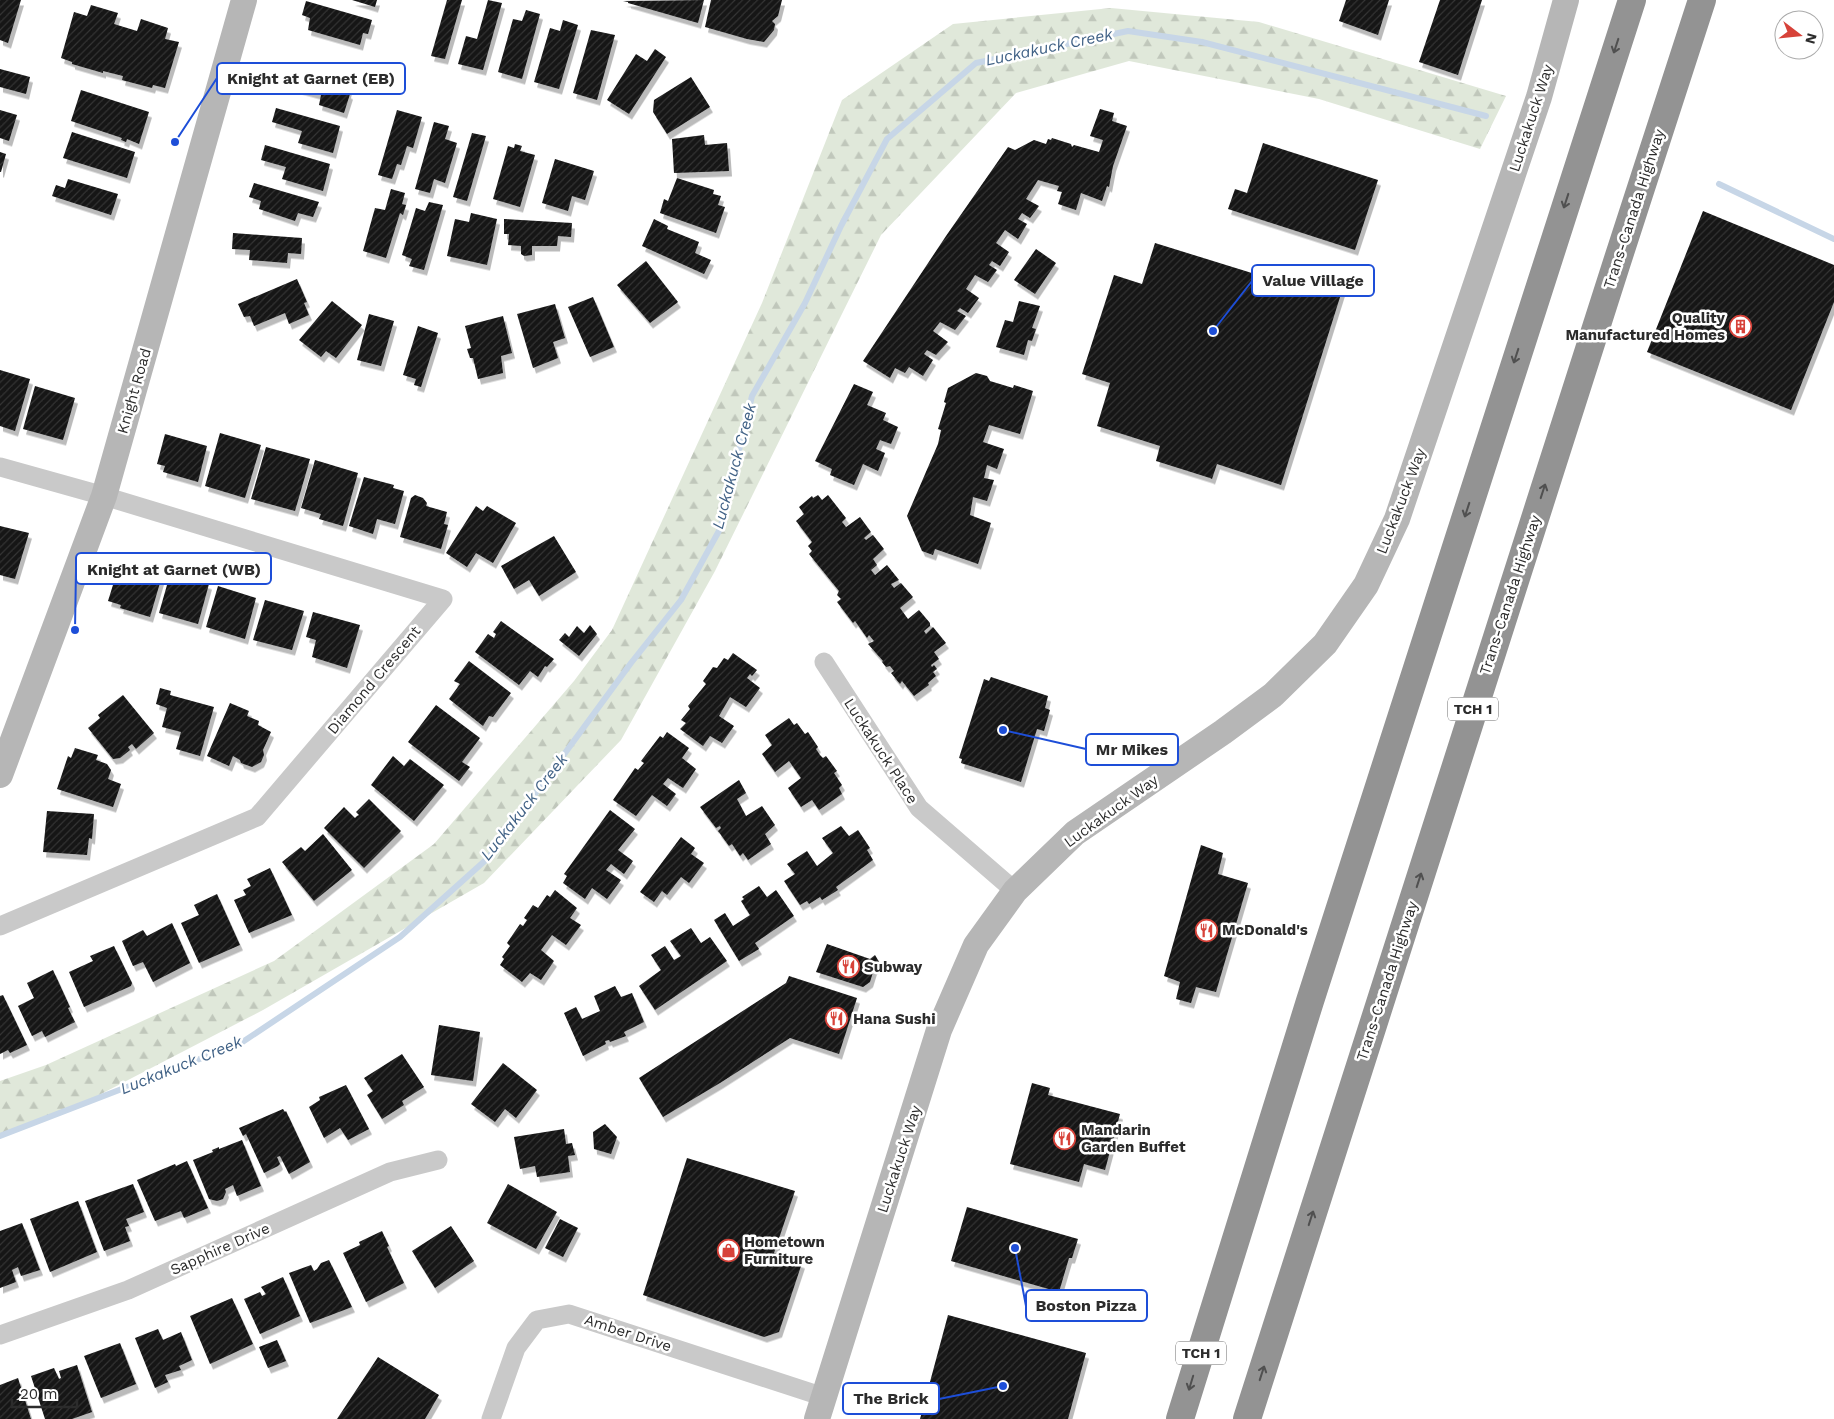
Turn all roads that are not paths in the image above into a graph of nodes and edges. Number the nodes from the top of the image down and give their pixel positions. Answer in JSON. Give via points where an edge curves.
{"nodes":[{"id":1,"x":244,"y":0,"type":"edge"},
{"id":2,"x":1566,"y":0,"type":"edge"},
{"id":3,"x":1632,"y":0,"type":"edge"},
{"id":4,"x":1702,"y":0,"type":"edge"},
{"id":5,"x":0,"y":467,"type":"edge"},
{"id":6,"x":104,"y":496,"type":"junction"},
{"id":7,"x":824,"y":662,"type":"dead end"},
{"id":8,"x":0,"y":775,"type":"edge"},
{"id":9,"x":1015,"y":891,"type":"junction"},
{"id":10,"x":0,"y":926,"type":"edge"},
{"id":11,"x":438,"y":1160,"type":"dead end"},
{"id":12,"x":0,"y":1335,"type":"edge"},
{"id":13,"x":820,"y":1408,"type":"edge"},
{"id":14,"x":491,"y":1419,"type":"edge"},
{"id":15,"x":1180,"y":1419,"type":"edge"},
{"id":16,"x":1247,"y":1419,"type":"edge"}],
"edges":[{"from":1,"to":6,"type":"street","name":"Knight Road"},
{"from":2,"to":9,"type":"street","name":"Luckakuck Way","via":[[1539,97],[1397,519],[1366,585],[1325,644],[1273,695],[1074,833]]},
{"from":3,"to":15,"type":"highway","number":"TCH 1","one_way":true,"via":[[1319,973]]},
{"from":16,"to":4,"type":"highway","name":"Trans-Canada Highway","number":"TCH 1","one_way":true},
{"from":5,"to":6,"type":"street"},
{"from":6,"to":8,"type":"street","name":"Knight Road"},
{"from":6,"to":10,"type":"street","name":"Diamond Crescent","via":[[443,599],[257,817]]},
{"from":7,"to":9,"type":"street","name":"Luckakuck Place","via":[[919,808]]},
{"from":9,"to":13,"type":"street","name":"Luckakuck Way","via":[[976,945],[939,1030]]},
{"from":11,"to":12,"type":"street","name":"Sapphire Drive","via":[[390,1172],[128,1290]]},
{"from":13,"to":14,"type":"street","name":"Amber Drive","via":[[569,1314],[537,1320],[516,1348]]}]}
